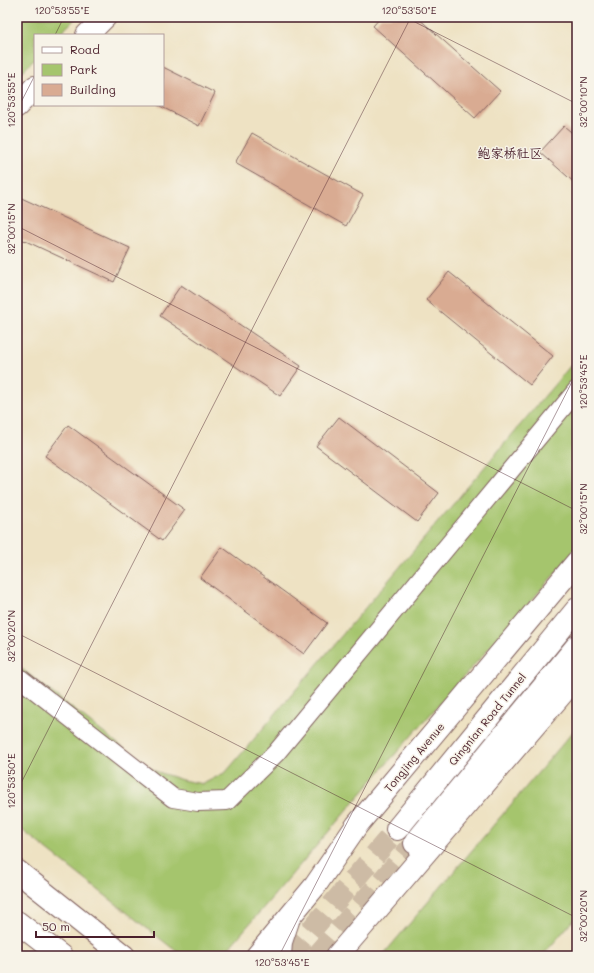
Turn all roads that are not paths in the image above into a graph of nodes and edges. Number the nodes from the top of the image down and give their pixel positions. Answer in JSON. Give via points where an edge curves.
{"nodes":[{"id":1,"x":105,"y":17,"type":"edge"},
{"id":2,"x":88,"y":34,"type":"edge"},
{"id":3,"x":34,"y":88,"type":"edge"},
{"id":4,"x":17,"y":106,"type":"edge"},
{"id":5,"x":577,"y":390,"type":"edge"},
{"id":6,"x":577,"y":562,"type":"edge"},
{"id":7,"x":577,"y":609,"type":"edge"},
{"id":8,"x":577,"y":646,"type":"edge"},
{"id":9,"x":17,"y":676,"type":"edge"},
{"id":10,"x":577,"y":676,"type":"edge"},
{"id":11,"x":397,"y":830,"type":"tunnel mouth"},
{"id":12,"x":415,"y":842,"type":"tunnel mouth"},
{"id":13,"x":17,"y":871,"type":"edge"},
{"id":14,"x":288,"y":921,"type":"junction"},
{"id":15,"x":17,"y":922,"type":"edge"},
{"id":16,"x":61,"y":956,"type":"edge"},
{"id":17,"x":124,"y":956,"type":"edge"},
{"id":18,"x":257,"y":956,"type":"edge"},
{"id":19,"x":280,"y":956,"type":"edge"},
{"id":20,"x":337,"y":956,"type":"edge"}],
"edges":[{"from":1,"to":2,"type":"main road"},
{"from":3,"to":4,"type":"main road"},
{"from":5,"to":9,"type":"street","via":[[276,754],[227,801],[198,802],[173,798]]},
{"from":6,"to":14,"type":"main road","name":"Tongjing Avenue","via":[[357,825]]},
{"from":7,"to":11,"type":"main road","name":"Qingnian Road Tunnel"},
{"from":8,"to":12,"type":"main road","name":"Qingnian Road Tunnel"},
{"from":10,"to":20,"type":"main road"},
{"from":13,"to":17,"type":"main road"},
{"from":14,"to":18,"type":"main road","name":"Tongjing Avenue"},
{"from":14,"to":19,"type":"main road","via":[[281,942]]},
{"from":15,"to":16,"type":"main road"}]}
